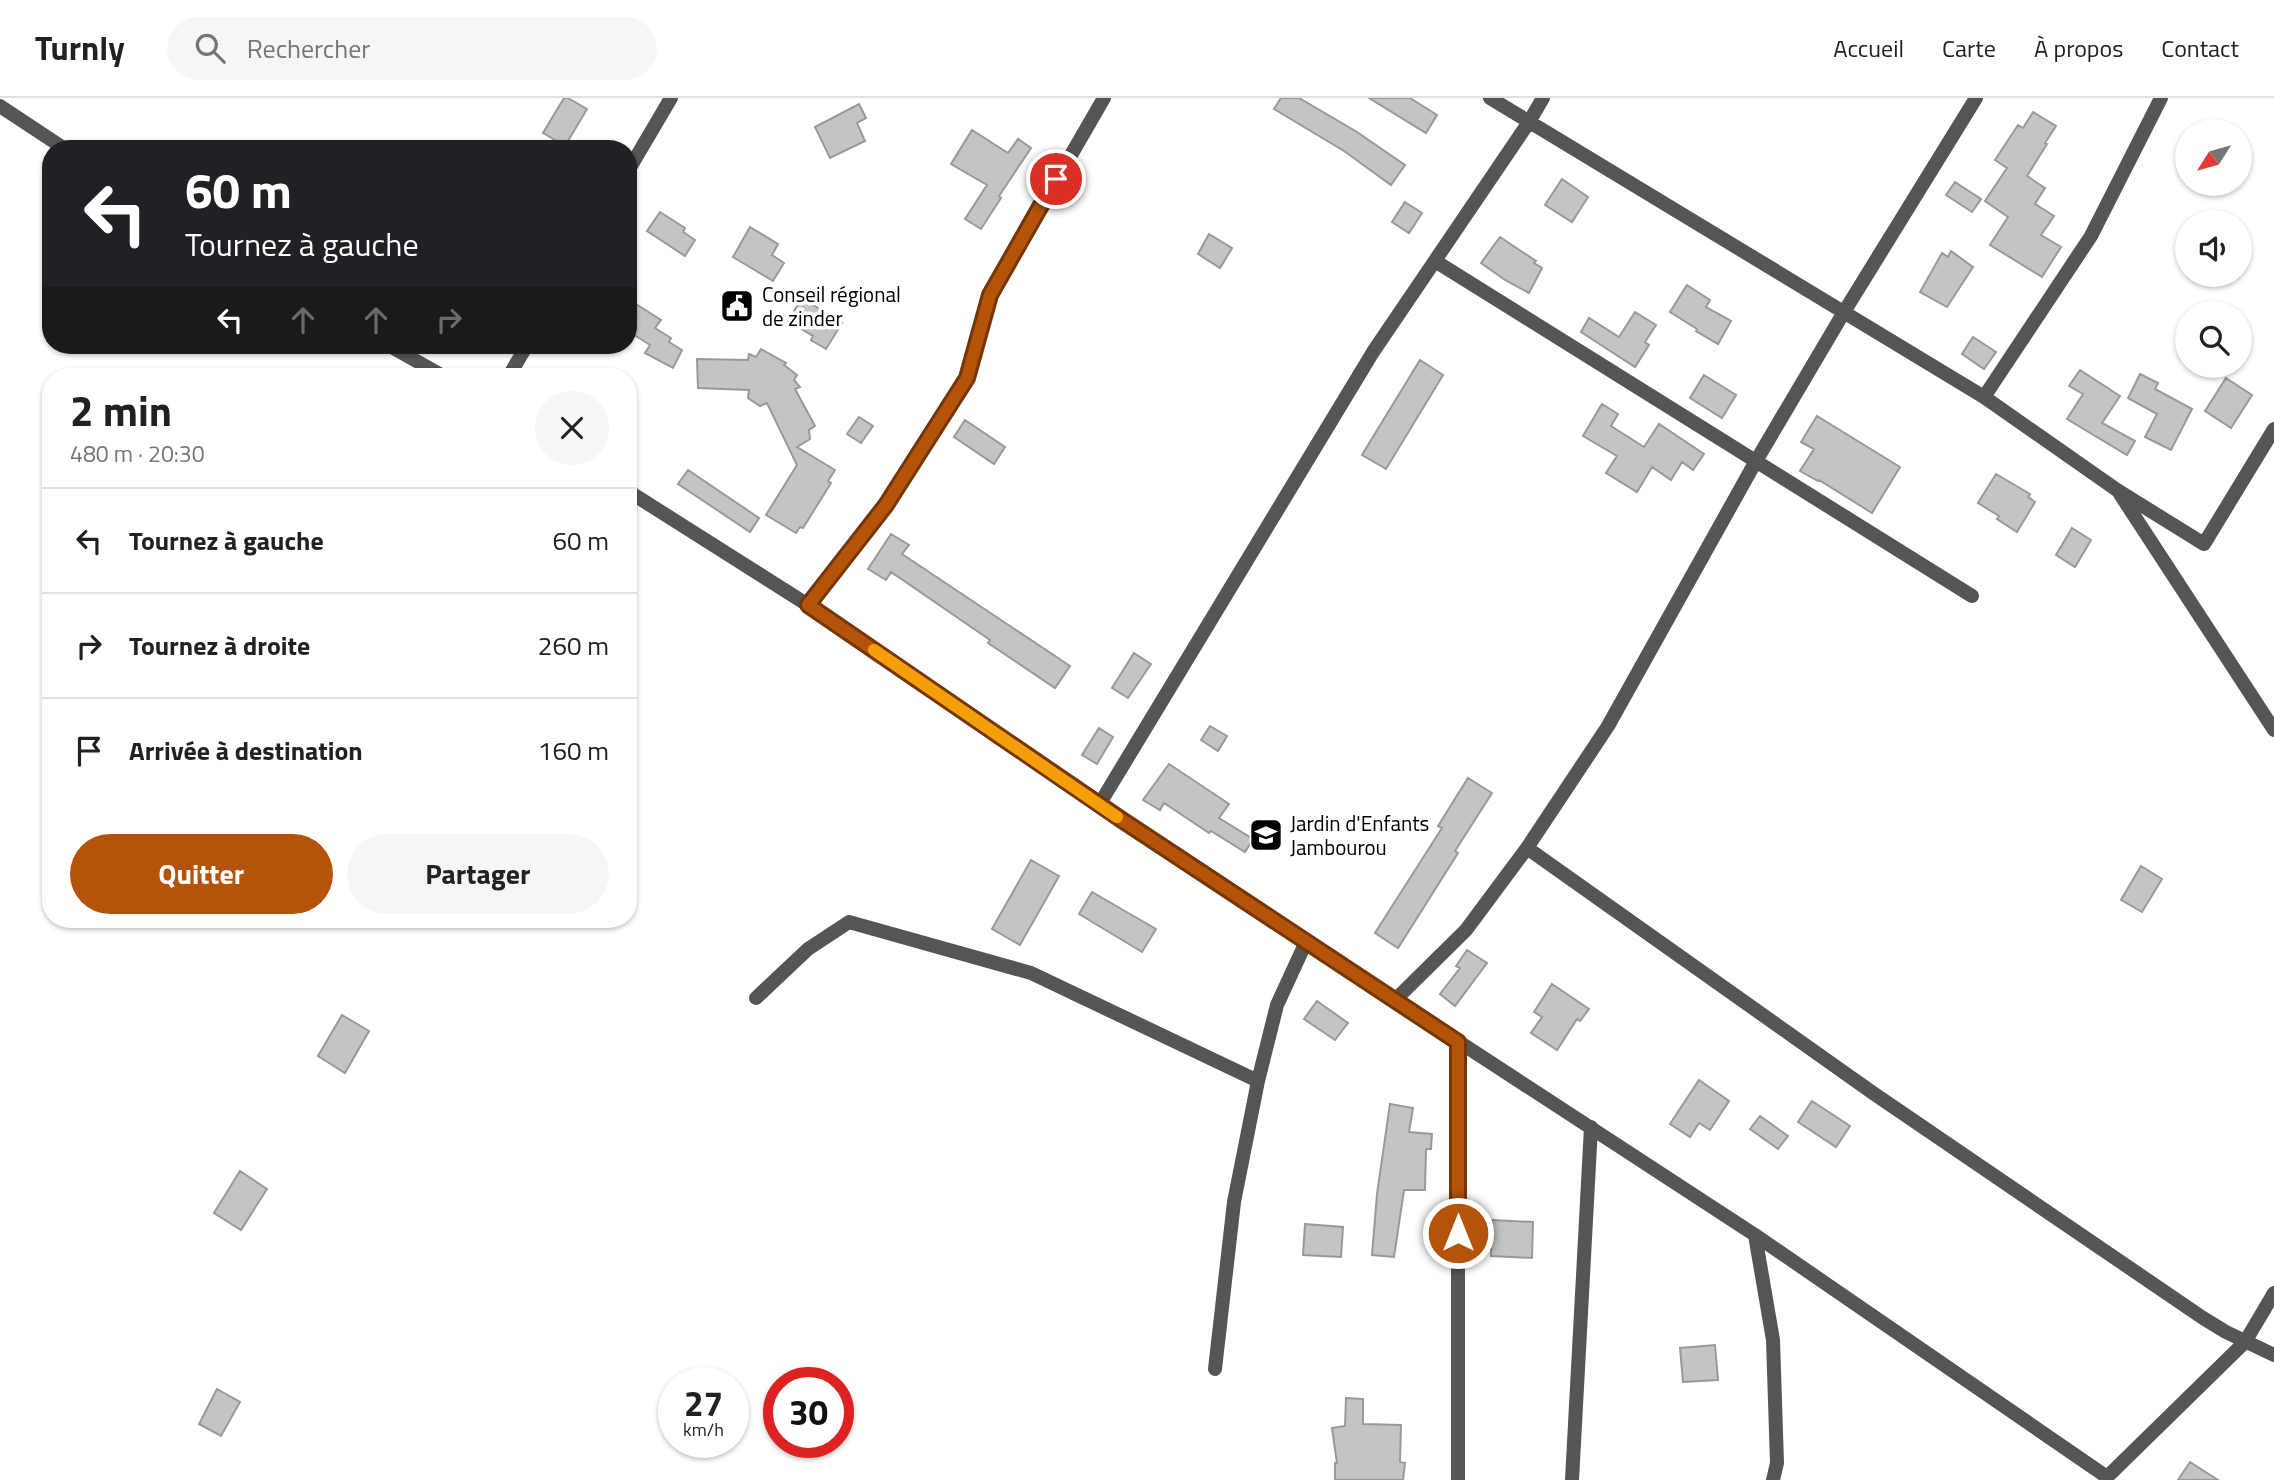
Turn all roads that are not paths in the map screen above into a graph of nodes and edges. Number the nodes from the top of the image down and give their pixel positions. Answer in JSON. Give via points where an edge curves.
{"nodes":[{"id":1,"x":671,"y":98,"type":"edge"},
{"id":2,"x":1104,"y":98,"type":"edge"},
{"id":3,"x":1490,"y":98,"type":"edge"},
{"id":4,"x":1543,"y":98,"type":"edge"},
{"id":5,"x":1976,"y":98,"type":"edge"},
{"id":6,"x":2161,"y":98,"type":"edge"},
{"id":7,"x":0,"y":106,"type":"edge"},
{"id":8,"x":1529,"y":122,"type":"junction"},
{"id":9,"x":51,"y":140,"type":"edge"},
{"id":10,"x":637,"y":156,"type":"edge"},
{"id":11,"x":1435,"y":261,"type":"junction"},
{"id":12,"x":1844,"y":312,"type":"junction"},
{"id":13,"x":404,"y":354,"type":"edge"},
{"id":14,"x":429,"y":368,"type":"edge"},
{"id":15,"x":1984,"y":397,"type":"junction"},
{"id":16,"x":2274,"y":429,"type":"edge"},
{"id":17,"x":1756,"y":461,"type":"junction"},
{"id":18,"x":2117,"y":490,"type":"junction"},
{"id":19,"x":637,"y":497,"type":"edge"},
{"id":20,"x":1972,"y":596,"type":"dead end"},
{"id":21,"x":808,"y":605,"type":"junction"},
{"id":22,"x":2274,"y":730,"type":"edge"},
{"id":23,"x":1099,"y":805,"type":"junction"},
{"id":24,"x":1527,"y":848,"type":"junction"},
{"id":25,"x":1306,"y":942,"type":"junction"},
{"id":26,"x":756,"y":998,"type":"dead end"},
{"id":27,"x":1394,"y":1001,"type":"junction"},
{"id":28,"x":1458,"y":1042,"type":"junction"},
{"id":29,"x":1258,"y":1081,"type":"junction"},
{"id":30,"x":1591,"y":1127,"type":"junction"},
{"id":31,"x":1755,"y":1235,"type":"junction"},
{"id":32,"x":2274,"y":1293,"type":"edge"},
{"id":33,"x":2245,"y":1342,"type":"junction"},
{"id":34,"x":2274,"y":1355,"type":"edge"},
{"id":35,"x":1215,"y":1369,"type":"dead end"},
{"id":36,"x":2103,"y":1479,"type":"edge"},
{"id":37,"x":1458,"y":1480,"type":"edge"},
{"id":38,"x":1572,"y":1480,"type":"edge"},
{"id":39,"x":1773,"y":1480,"type":"edge"}],
"edges":[{"from":1,"to":10,"type":"street"},
{"from":2,"to":21,"type":"street","via":[[990,295],[967,378],[886,505]]},
{"from":3,"to":8,"type":"street"},
{"from":4,"to":8,"type":"street"},
{"from":5,"to":12,"type":"street"},
{"from":6,"to":15,"type":"street","via":[[2091,236]]},
{"from":7,"to":9,"type":"street"},
{"from":8,"to":11,"type":"street"},
{"from":8,"to":12,"type":"street"},
{"from":11,"to":17,"type":"street"},
{"from":11,"to":23,"type":"street","via":[[1373,352]]},
{"from":12,"to":15,"type":"street"},
{"from":12,"to":17,"type":"street"},
{"from":13,"to":14,"type":"street"},
{"from":15,"to":18,"type":"street"},
{"from":16,"to":18,"type":"street","via":[[2204,544]]},
{"from":17,"to":20,"type":"street"},
{"from":17,"to":24,"type":"street","via":[[1608,726]]},
{"from":18,"to":22,"type":"street"},
{"from":19,"to":21,"type":"street"},
{"from":21,"to":23,"type":"street"},
{"from":23,"to":25,"type":"street"},
{"from":24,"to":27,"type":"street","via":[[1466,930]]},
{"from":24,"to":33,"type":"street","via":[[1873,1093]]},
{"from":25,"to":27,"type":"street"},
{"from":25,"to":29,"type":"street","via":[[1277,1005]]},
{"from":26,"to":29,"type":"street","via":[[808,948],[849,922],[1031,973]]},
{"from":27,"to":28,"type":"street"},
{"from":28,"to":30,"type":"street"},
{"from":28,"to":37,"type":"street"},
{"from":29,"to":35,"type":"street","via":[[1234,1202]]},
{"from":30,"to":31,"type":"street"},
{"from":30,"to":38,"type":"street"},
{"from":31,"to":36,"type":"street"},
{"from":31,"to":39,"type":"street","via":[[1773,1340],[1777,1463]]},
{"from":32,"to":33,"type":"street"},
{"from":33,"to":34,"type":"street"},
{"from":33,"to":36,"type":"street"}]}
